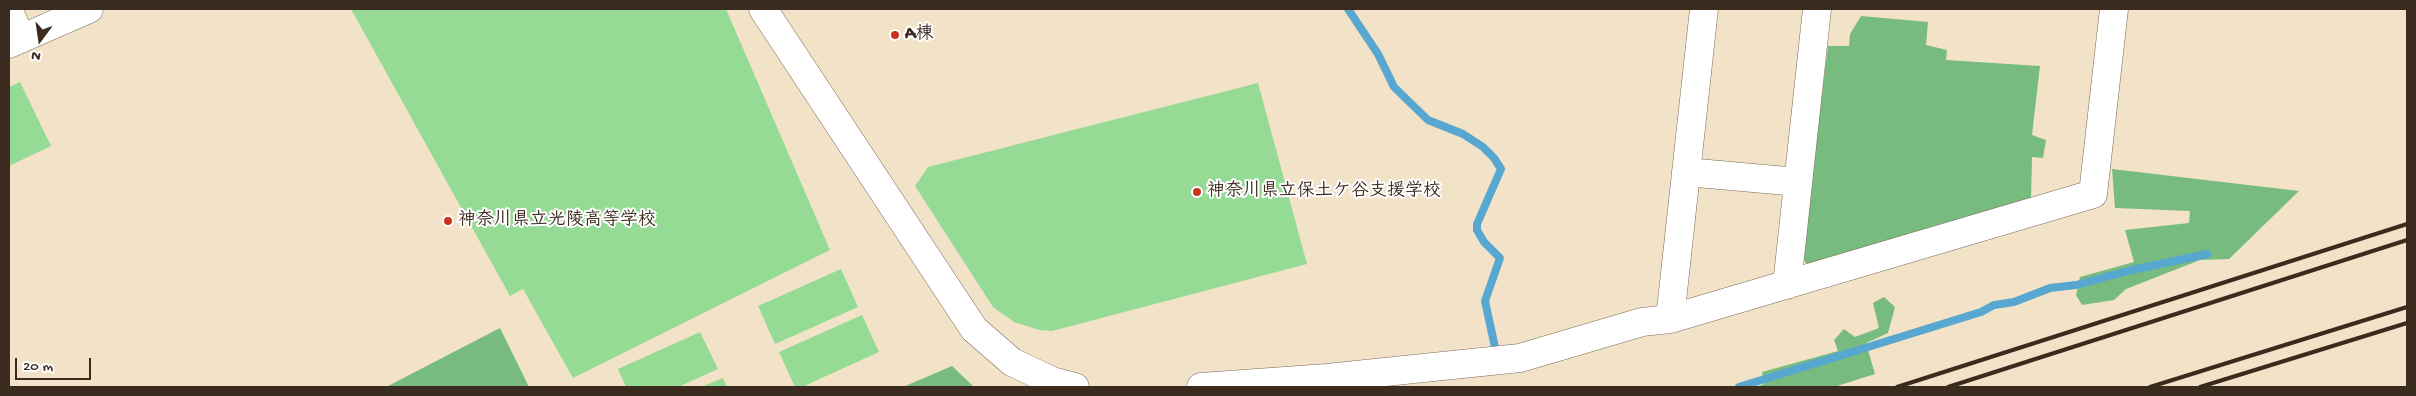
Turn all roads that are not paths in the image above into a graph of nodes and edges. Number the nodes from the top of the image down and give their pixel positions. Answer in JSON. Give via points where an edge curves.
{"nodes":[{"id":1,"x":89,"y":9,"type":"edge"},
{"id":2,"x":763,"y":9,"type":"edge"},
{"id":3,"x":1704,"y":9,"type":"edge"},
{"id":4,"x":1817,"y":9,"type":"edge"},
{"id":5,"x":2114,"y":9,"type":"edge"},
{"id":6,"x":9,"y":11,"type":"edge"},
{"id":7,"x":15,"y":42,"type":"edge"},
{"id":8,"x":1686,"y":172,"type":"junction"},
{"id":9,"x":1798,"y":182,"type":"junction"},
{"id":10,"x":1787,"y":285,"type":"junction"},
{"id":11,"x":1670,"y":318,"type":"junction"},
{"id":12,"x":1075,"y":387,"type":"edge"},
{"id":13,"x":1201,"y":387,"type":"edge"}],
"edges":[{"from":1,"to":7,"type":"street"},
{"from":2,"to":12,"type":"street","via":[[974,329],[1012,362],[1052,381]]},
{"from":3,"to":8,"type":"street"},
{"from":4,"to":9,"type":"street"},
{"from":5,"to":10,"type":"street","via":[[2093,194]]},
{"from":6,"to":7,"type":"street"},
{"from":8,"to":9,"type":"street"},
{"from":8,"to":11,"type":"street"},
{"from":9,"to":10,"type":"street"},
{"from":10,"to":11,"type":"street"},
{"from":11,"to":13,"type":"street","via":[[1642,322],[1520,358]]}]}
